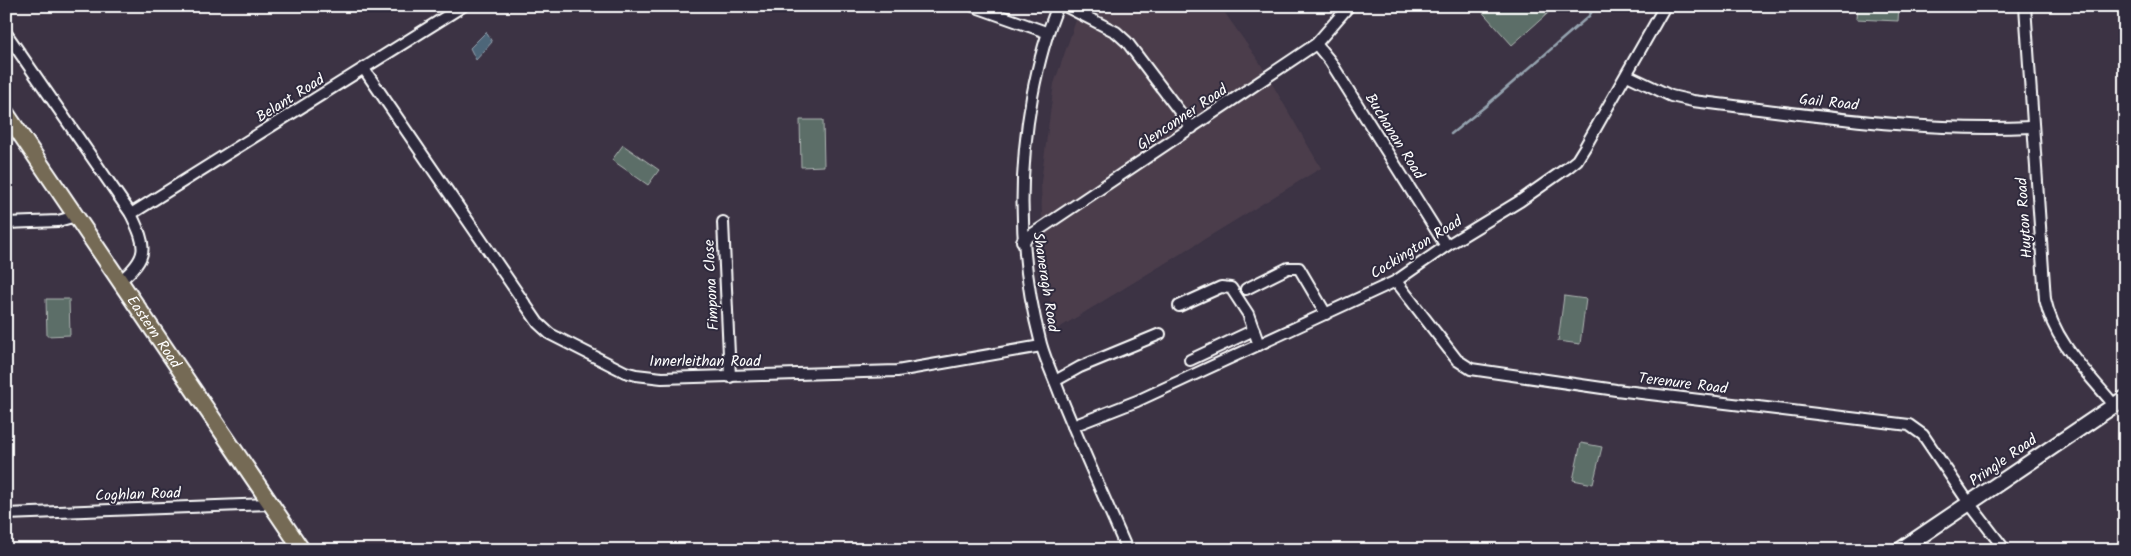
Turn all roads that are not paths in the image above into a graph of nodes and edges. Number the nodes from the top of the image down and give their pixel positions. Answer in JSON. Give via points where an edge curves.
{"nodes":[{"id":1,"x":463,"y":6,"type":"edge"},
{"id":2,"x":973,"y":6,"type":"edge"},
{"id":3,"x":1058,"y":6,"type":"edge"},
{"id":4,"x":1065,"y":6,"type":"edge"},
{"id":5,"x":1349,"y":6,"type":"edge"},
{"id":6,"x":1665,"y":6,"type":"edge"},
{"id":7,"x":2025,"y":6,"type":"edge"},
{"id":8,"x":1046,"y":32,"type":"junction"},
{"id":9,"x":6,"y":33,"type":"edge"},
{"id":10,"x":1316,"y":44,"type":"junction"},
{"id":11,"x":364,"y":69,"type":"junction"},
{"id":12,"x":1627,"y":75,"type":"junction"},
{"id":13,"x":6,"y":113,"type":"edge"},
{"id":14,"x":2032,"y":127,"type":"junction"},
{"id":15,"x":1192,"y":128,"type":"junction"},
{"id":16,"x":132,"y":214,"type":"junction"},
{"id":17,"x":76,"y":216,"type":"junction"},
{"id":18,"x":723,"y":222,"type":"dead end"},
{"id":19,"x":6,"y":223,"type":"edge"},
{"id":20,"x":1022,"y":241,"type":"junction"},
{"id":21,"x":1446,"y":246,"type":"junction"},
{"id":22,"x":1396,"y":281,"type":"junction"},
{"id":23,"x":120,"y":282,"type":"junction"},
{"id":24,"x":1246,"y":289,"type":"dead end"},
{"id":25,"x":1179,"y":306,"type":"dead end"},
{"id":26,"x":1326,"y":314,"type":"junction"},
{"id":27,"x":1254,"y":330,"type":"junction"},
{"id":28,"x":1160,"y":334,"type":"dead end"},
{"id":29,"x":1259,"y":345,"type":"junction"},
{"id":30,"x":1042,"y":346,"type":"junction"},
{"id":31,"x":1190,"y":360,"type":"dead end"},
{"id":32,"x":730,"y":377,"type":"junction"},
{"id":33,"x":1055,"y":381,"type":"junction"},
{"id":34,"x":2120,"y":401,"type":"edge"},
{"id":35,"x":1073,"y":426,"type":"junction"},
{"id":36,"x":1969,"y":502,"type":"junction"},
{"id":37,"x":271,"y":504,"type":"junction"},
{"id":38,"x":6,"y":514,"type":"edge"},
{"id":39,"x":302,"y":550,"type":"edge"},
{"id":40,"x":1127,"y":550,"type":"edge"},
{"id":41,"x":1900,"y":550,"type":"edge"},
{"id":42,"x":2005,"y":550,"type":"edge"}],
"edges":[{"from":1,"to":11,"type":"street","name":"Belant Road"},
{"from":2,"to":8,"type":"street"},
{"from":3,"to":8,"type":"street","name":"Shaneragh Road"},
{"from":4,"to":15,"type":"street","via":[[1116,32],[1127,42]]},
{"from":5,"to":10,"type":"street","name":"Glenconner Road"},
{"from":6,"to":12,"type":"street","name":"Cockington Road"},
{"from":7,"to":14,"type":"street","name":"Huyton Road"},
{"from":8,"to":20,"type":"street","name":"Shaneragh Road","via":[[1024,146]]},
{"from":9,"to":16,"type":"street"},
{"from":10,"to":15,"type":"street","name":"Glenconner Road"},
{"from":10,"to":21,"type":"street","name":"Buchanan Road","via":[[1330,61]]},
{"from":11,"to":16,"type":"street","name":"Belant Road"},
{"from":11,"to":32,"type":"street","name":"Innerleithan Road","via":[[531,314],[550,334],[636,376]]},
{"from":12,"to":14,"type":"street","name":"Gail Road","via":[[1671,96],[1693,101],[1922,127]]},
{"from":12,"to":21,"type":"street","name":"Cockington Road","via":[[1577,160],[1520,201]]},
{"from":13,"to":17,"type":"main road","name":"Eastern Road"},
{"from":14,"to":34,"type":"street","name":"Huyton Road","via":[[2049,316],[2060,340]]},
{"from":15,"to":20,"type":"street","name":"Glenconner Road"},
{"from":16,"to":23,"type":"street","via":[[140,232],[142,253],[135,268]]},
{"from":17,"to":19,"type":"street","via":[[58,221]]},
{"from":17,"to":23,"type":"main road","name":"Eastern Road"},
{"from":18,"to":32,"type":"street","name":"Fimpona Close"},
{"from":20,"to":30,"type":"street","name":"Shaneragh Road"},
{"from":21,"to":22,"type":"street","name":"Cockington Road"},
{"from":22,"to":26,"type":"street","name":"Cockington Road"},
{"from":22,"to":36,"type":"street","name":"Terenure Road","via":[[1457,360],[1471,369],[1909,425],[1922,435]]},
{"from":23,"to":37,"type":"main road","name":"Eastern Road"},
{"from":24,"to":26,"type":"street","via":[[1288,268],[1299,268]]},
{"from":25,"to":27,"type":"street","via":[[1221,287],[1231,288]]},
{"from":26,"to":29,"type":"street","name":"Cockington Road"},
{"from":27,"to":29,"type":"street"},
{"from":27,"to":31,"type":"street"},
{"from":28,"to":33,"type":"street","via":[[1080,367]]},
{"from":29,"to":35,"type":"street","name":"Cockington Road"},
{"from":30,"to":32,"type":"street","name":"Innerleithan Road","via":[[897,371]]},
{"from":30,"to":33,"type":"street","name":"Shaneragh Road"},
{"from":33,"to":35,"type":"street","name":"Shaneragh Road"},
{"from":34,"to":36,"type":"street","name":"Pringle Road"},
{"from":35,"to":40,"type":"street","name":"Shaneragh Road"},
{"from":36,"to":41,"type":"street","name":"Pringle Road"},
{"from":36,"to":42,"type":"street","name":"Terenure Road"},
{"from":37,"to":38,"type":"street","name":"Coghlan Road"},
{"from":37,"to":39,"type":"main road","name":"Eastern Road"}]}
